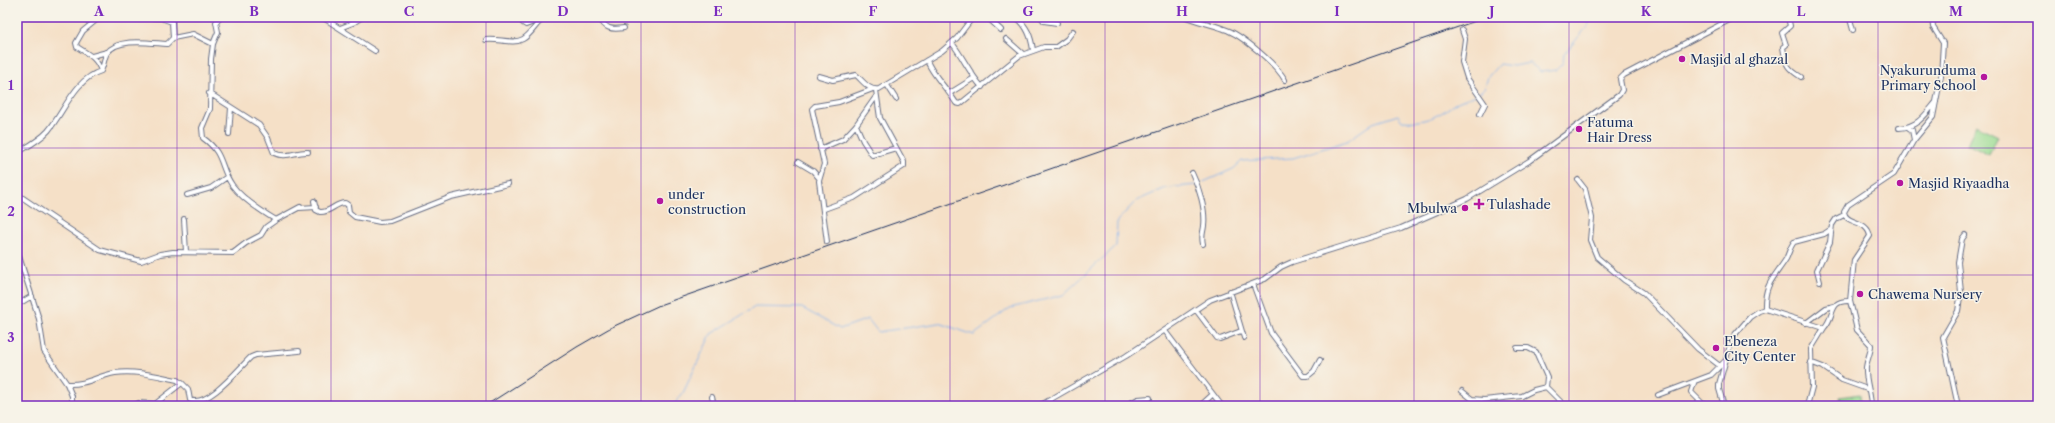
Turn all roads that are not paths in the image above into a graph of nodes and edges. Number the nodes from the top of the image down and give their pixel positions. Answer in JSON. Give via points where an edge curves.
{"nodes":[{"id":1,"x":100,"y":17,"type":"edge"},
{"id":2,"x":145,"y":17,"type":"edge"},
{"id":3,"x":172,"y":17,"type":"edge"},
{"id":4,"x":220,"y":17,"type":"edge"},
{"id":5,"x":322,"y":17,"type":"edge"},
{"id":6,"x":362,"y":17,"type":"edge"},
{"id":7,"x":521,"y":17,"type":"edge"},
{"id":8,"x":599,"y":17,"type":"edge"},
{"id":9,"x":973,"y":17,"type":"edge"},
{"id":10,"x":987,"y":17,"type":"edge"},
{"id":11,"x":1016,"y":17,"type":"edge"},
{"id":12,"x":1041,"y":17,"type":"edge"},
{"id":13,"x":1186,"y":17,"type":"edge"},
{"id":14,"x":1735,"y":17,"type":"edge"},
{"id":15,"x":1788,"y":17,"type":"edge"},
{"id":16,"x":1842,"y":17,"type":"edge"},
{"id":17,"x":1932,"y":17,"type":"edge"},
{"id":18,"x":544,"y":18,"type":"edge"},
{"id":19,"x":172,"y":22,"type":"junction"},
{"id":20,"x":1057,"y":23,"type":"dead end"},
{"id":21,"x":340,"y":28,"type":"junction"},
{"id":22,"x":624,"y":28,"type":"dead end"},
{"id":23,"x":1001,"y":30,"type":"dead end"},
{"id":24,"x":1462,"y":30,"type":"dead end"},
{"id":25,"x":1853,"y":30,"type":"dead end"},
{"id":26,"x":1073,"y":31,"type":"dead end"},
{"id":27,"x":173,"y":38,"type":"junction"},
{"id":28,"x":1006,"y":39,"type":"dead end"},
{"id":29,"x":486,"y":40,"type":"dead end"},
{"id":30,"x":952,"y":43,"type":"junction"},
{"id":31,"x":213,"y":44,"type":"junction"},
{"id":32,"x":1034,"y":50,"type":"junction"},
{"id":33,"x":375,"y":51,"type":"dead end"},
{"id":34,"x":107,"y":52,"type":"junction"},
{"id":35,"x":1023,"y":54,"type":"junction"},
{"id":36,"x":92,"y":56,"type":"junction"},
{"id":37,"x":927,"y":60,"type":"junction"},
{"id":38,"x":101,"y":71,"type":"junction"},
{"id":39,"x":819,"y":76,"type":"dead end"},
{"id":40,"x":1801,"y":77,"type":"dead end"},
{"id":41,"x":974,"y":78,"type":"junction"},
{"id":42,"x":1285,"y":80,"type":"dead end"},
{"id":43,"x":887,"y":85,"type":"junction"},
{"id":44,"x":982,"y":87,"type":"junction"},
{"id":45,"x":874,"y":90,"type":"junction"},
{"id":46,"x":209,"y":93,"type":"junction"},
{"id":47,"x":950,"y":93,"type":"junction"},
{"id":48,"x":876,"y":98,"type":"junction"},
{"id":49,"x":896,"y":99,"type":"dead end"},
{"id":50,"x":1937,"y":100,"type":"junction"},
{"id":51,"x":230,"y":108,"type":"junction"},
{"id":52,"x":1480,"y":114,"type":"dead end"},
{"id":53,"x":856,"y":125,"type":"junction"},
{"id":54,"x":1899,"y":128,"type":"dead end"},
{"id":55,"x":1909,"y":128,"type":"junction"},
{"id":56,"x":229,"y":134,"type":"dead end"},
{"id":57,"x":1914,"y":140,"type":"junction"},
{"id":58,"x":896,"y":148,"type":"junction"},
{"id":59,"x":820,"y":149,"type":"junction"},
{"id":60,"x":308,"y":152,"type":"dead end"},
{"id":61,"x":17,"y":153,"type":"edge"},
{"id":62,"x":798,"y":162,"type":"dead end"},
{"id":63,"x":1192,"y":173,"type":"dead end"},
{"id":64,"x":227,"y":176,"type":"junction"},
{"id":65,"x":820,"y":178,"type":"junction"},
{"id":66,"x":1578,"y":180,"type":"dead end"},
{"id":67,"x":508,"y":184,"type":"dead end"},
{"id":68,"x":17,"y":194,"type":"edge"},
{"id":69,"x":188,"y":195,"type":"dead end"},
{"id":70,"x":314,"y":201,"type":"dead end"},
{"id":71,"x":316,"y":207,"type":"junction"},
{"id":72,"x":824,"y":209,"type":"junction"},
{"id":73,"x":1844,"y":215,"type":"junction"},
{"id":74,"x":184,"y":219,"type":"dead end"},
{"id":75,"x":276,"y":220,"type":"junction"},
{"id":76,"x":1830,"y":230,"type":"junction"},
{"id":77,"x":1965,"y":235,"type":"dead end"},
{"id":78,"x":827,"y":242,"type":"dead end"},
{"id":79,"x":1204,"y":244,"type":"dead end"},
{"id":80,"x":17,"y":250,"type":"edge"},
{"id":81,"x":186,"y":252,"type":"junction"},
{"id":82,"x":1820,"y":282,"type":"dead end"},
{"id":83,"x":1253,"y":284,"type":"junction"},
{"id":84,"x":1230,"y":291,"type":"junction"},
{"id":85,"x":32,"y":296,"type":"junction"},
{"id":86,"x":1850,"y":301,"type":"junction"},
{"id":87,"x":17,"y":305,"type":"edge"},
{"id":88,"x":1834,"y":306,"type":"junction"},
{"id":89,"x":1765,"y":309,"type":"junction"},
{"id":90,"x":1196,"y":310,"type":"junction"},
{"id":91,"x":1806,"y":323,"type":"junction"},
{"id":92,"x":1824,"y":328,"type":"junction"},
{"id":93,"x":1165,"y":331,"type":"junction"},
{"id":94,"x":1241,"y":331,"type":"junction"},
{"id":95,"x":1244,"y":338,"type":"dead end"},
{"id":96,"x":1517,"y":348,"type":"dead end"},
{"id":97,"x":299,"y":351,"type":"dead end"},
{"id":98,"x":1727,"y":359,"type":"junction"},
{"id":99,"x":1320,"y":360,"type":"dead end"},
{"id":100,"x":1810,"y":362,"type":"junction"},
{"id":101,"x":1720,"y":366,"type":"junction"},
{"id":102,"x":182,"y":383,"type":"junction"},
{"id":103,"x":1694,"y":383,"type":"junction"},
{"id":104,"x":67,"y":384,"type":"junction"},
{"id":105,"x":1546,"y":388,"type":"junction"},
{"id":106,"x":1867,"y":389,"type":"junction"},
{"id":107,"x":1462,"y":391,"type":"dead end"},
{"id":108,"x":1212,"y":395,"type":"junction"},
{"id":109,"x":1658,"y":395,"type":"dead end"},
{"id":110,"x":712,"y":397,"type":"dead end"},
{"id":111,"x":1150,"y":398,"type":"dead end"},
{"id":112,"x":191,"y":401,"type":"junction"},
{"id":113,"x":158,"y":404,"type":"edge"},
{"id":114,"x":72,"y":406,"type":"edge"},
{"id":115,"x":133,"y":406,"type":"edge"},
{"id":116,"x":192,"y":406,"type":"edge"},
{"id":117,"x":714,"y":406,"type":"edge"},
{"id":118,"x":1039,"y":406,"type":"edge"},
{"id":119,"x":1125,"y":406,"type":"edge"},
{"id":120,"x":1200,"y":406,"type":"edge"},
{"id":121,"x":1222,"y":406,"type":"edge"},
{"id":122,"x":1565,"y":406,"type":"edge"},
{"id":123,"x":1705,"y":406,"type":"edge"},
{"id":124,"x":1724,"y":406,"type":"edge"},
{"id":125,"x":1807,"y":406,"type":"edge"},
{"id":126,"x":1871,"y":406,"type":"edge"},
{"id":127,"x":1958,"y":406,"type":"edge"}],
"edges":[{"from":1,"to":36,"type":"street","via":[[83,31],[76,43],[77,47]]},
{"from":2,"to":19,"type":"street"},
{"from":3,"to":19,"type":"street"},
{"from":4,"to":31,"type":"street","via":[[216,22],[218,32]]},
{"from":5,"to":21,"type":"street"},
{"from":6,"to":21,"type":"street"},
{"from":7,"to":18,"type":"street","via":[[526,25]]},
{"from":8,"to":22,"type":"street","via":[[607,28]]},
{"from":9,"to":30,"type":"street"},
{"from":10,"to":23,"type":"street"},
{"from":11,"to":32,"type":"street","via":[[1025,25]]},
{"from":12,"to":20,"type":"street","via":[[1044,21]]},
{"from":13,"to":42,"type":"street","via":[[1239,36],[1280,72]]},
{"from":14,"to":83,"type":"street","via":[[1624,75],[1620,79],[1622,90],[1619,95],[1530,161],[1467,199],[1390,232],[1292,262]]},
{"from":15,"to":40,"type":"street","via":[[1790,26],[1782,33],[1786,45],[1783,47],[1785,61],[1791,70]]},
{"from":16,"to":25,"type":"street","via":[[1850,19]]},
{"from":17,"to":50,"type":"street","via":[[1933,27],[1943,43]]},
{"from":18,"to":29,"type":"street","via":[[522,40]]},
{"from":19,"to":27,"type":"street"},
{"from":21,"to":33,"type":"street"},
{"from":24,"to":52,"type":"street","via":[[1465,39],[1462,62],[1467,78],[1485,104]]},
{"from":26,"to":32,"type":"street","via":[[1056,47],[1044,46]]},
{"from":27,"to":31,"type":"street","via":[[193,34]]},
{"from":27,"to":34,"type":"street","via":[[167,44],[120,44]]},
{"from":28,"to":35,"type":"street"},
{"from":30,"to":37,"type":"street"},
{"from":30,"to":41,"type":"street"},
{"from":31,"to":46,"type":"street"},
{"from":32,"to":35,"type":"street"},
{"from":34,"to":36,"type":"street"},
{"from":34,"to":38,"type":"street"},
{"from":35,"to":44,"type":"street"},
{"from":36,"to":38,"type":"street","via":[[98,62]]},
{"from":37,"to":43,"type":"street"},
{"from":37,"to":47,"type":"street","via":[[932,72]]},
{"from":38,"to":61,"type":"street","via":[[94,73],[82,84],[47,133]]},
{"from":39,"to":45,"type":"street","via":[[833,80],[856,76]]},
{"from":41,"to":44,"type":"street"},
{"from":41,"to":47,"type":"street"},
{"from":43,"to":45,"type":"street"},
{"from":43,"to":49,"type":"street"},
{"from":44,"to":47,"type":"street","via":[[960,104],[956,103]]},
{"from":45,"to":48,"type":"street"},
{"from":45,"to":59,"type":"street","via":[[840,102],[813,107],[811,113]]},
{"from":46,"to":51,"type":"street"},
{"from":46,"to":64,"type":"street","via":[[210,108],[202,128],[203,138],[213,146]]},
{"from":48,"to":53,"type":"street"},
{"from":48,"to":58,"type":"street","via":[[880,118]]},
{"from":50,"to":55,"type":"street","via":[[1919,122]]},
{"from":50,"to":57,"type":"street","via":[[1933,117]]},
{"from":51,"to":56,"type":"street"},
{"from":51,"to":60,"type":"street","via":[[259,125],[274,153],[282,156]]},
{"from":53,"to":58,"type":"street","via":[[872,155]]},
{"from":53,"to":59,"type":"street","via":[[843,139]]},
{"from":54,"to":55,"type":"street"},
{"from":55,"to":57,"type":"street"},
{"from":57,"to":73,"type":"street","via":[[1894,174],[1848,205]]},
{"from":58,"to":72,"type":"street","via":[[904,162],[903,167],[854,198]]},
{"from":59,"to":65,"type":"street","via":[[824,164]]},
{"from":62,"to":65,"type":"street"},
{"from":63,"to":79,"type":"street","via":[[1203,211],[1204,226],[1201,235]]},
{"from":64,"to":69,"type":"street","via":[[211,188]]},
{"from":64,"to":75,"type":"street","via":[[240,193]]},
{"from":65,"to":72,"type":"street"},
{"from":66,"to":101,"type":"street","via":[[1585,189],[1592,218],[1590,240],[1597,257],[1644,293],[1698,349]]},
{"from":67,"to":71,"type":"street","via":[[451,197],[385,222],[356,217],[349,212],[345,203],[324,212],[318,212]]},
{"from":68,"to":81,"type":"street","via":[[106,253],[141,261],[162,254]]},
{"from":70,"to":71,"type":"street"},
{"from":71,"to":75,"type":"street","via":[[299,208]]},
{"from":72,"to":78,"type":"street"},
{"from":73,"to":76,"type":"street","via":[[1836,219]]},
{"from":73,"to":86,"type":"street","via":[[1865,226],[1870,236],[1854,260]]},
{"from":74,"to":81,"type":"street"},
{"from":75,"to":81,"type":"street","via":[[260,235],[233,253]]},
{"from":76,"to":82,"type":"street","via":[[1830,242],[1817,270]]},
{"from":76,"to":89,"type":"street","via":[[1824,234],[1797,239],[1779,272],[1770,280],[1765,297]]},
{"from":77,"to":127,"type":"street","via":[[1958,262],[1961,292],[1958,311],[1943,337]]},
{"from":80,"to":85,"type":"street"},
{"from":83,"to":84,"type":"street"},
{"from":83,"to":99,"type":"street","via":[[1266,325],[1303,376],[1308,376],[1314,371]]},
{"from":84,"to":90,"type":"street"},
{"from":84,"to":94,"type":"street"},
{"from":85,"to":87,"type":"street"},
{"from":85,"to":104,"type":"street","via":[[42,331],[44,351]]},
{"from":86,"to":88,"type":"street","via":[[1843,301]]},
{"from":86,"to":106,"type":"street","via":[[1856,330],[1871,345],[1866,367]]},
{"from":88,"to":91,"type":"street","via":[[1826,308]]},
{"from":88,"to":92,"type":"street"},
{"from":89,"to":91,"type":"street"},
{"from":89,"to":98,"type":"street","via":[[1750,317],[1734,335]]},
{"from":90,"to":93,"type":"street"},
{"from":90,"to":94,"type":"street","via":[[1217,338],[1228,337]]},
{"from":91,"to":92,"type":"street"},
{"from":92,"to":100,"type":"street","via":[[1812,346]]},
{"from":93,"to":108,"type":"street"},
{"from":93,"to":118,"type":"street"},
{"from":94,"to":95,"type":"street"},
{"from":96,"to":105,"type":"street","via":[[1530,348],[1538,354],[1547,377]]},
{"from":97,"to":112,"type":"street","via":[[256,355],[226,384],[199,401]]},
{"from":98,"to":101,"type":"street"},
{"from":98,"to":124,"type":"street","via":[[1719,389]]},
{"from":100,"to":106,"type":"street","via":[[1823,367],[1842,380]]},
{"from":100,"to":125,"type":"street","via":[[1812,387]]},
{"from":101,"to":103,"type":"street","via":[[1711,375]]},
{"from":102,"to":104,"type":"street","via":[[130,372],[109,375],[88,383]]},
{"from":102,"to":112,"type":"street","via":[[188,389]]},
{"from":102,"to":113,"type":"street"},
{"from":103,"to":109,"type":"street"},
{"from":103,"to":123,"type":"street","via":[[1691,392]]},
{"from":104,"to":114,"type":"street","via":[[72,396]]},
{"from":105,"to":107,"type":"street","via":[[1522,396],[1484,400],[1472,399]]},
{"from":105,"to":122,"type":"street"},
{"from":106,"to":126,"type":"street"},
{"from":108,"to":120,"type":"street"},
{"from":108,"to":121,"type":"street"},
{"from":110,"to":117,"type":"street"},
{"from":111,"to":119,"type":"street","via":[[1138,399]]},
{"from":112,"to":116,"type":"street"},
{"from":113,"to":115,"type":"street","via":[[139,403]]}]}
